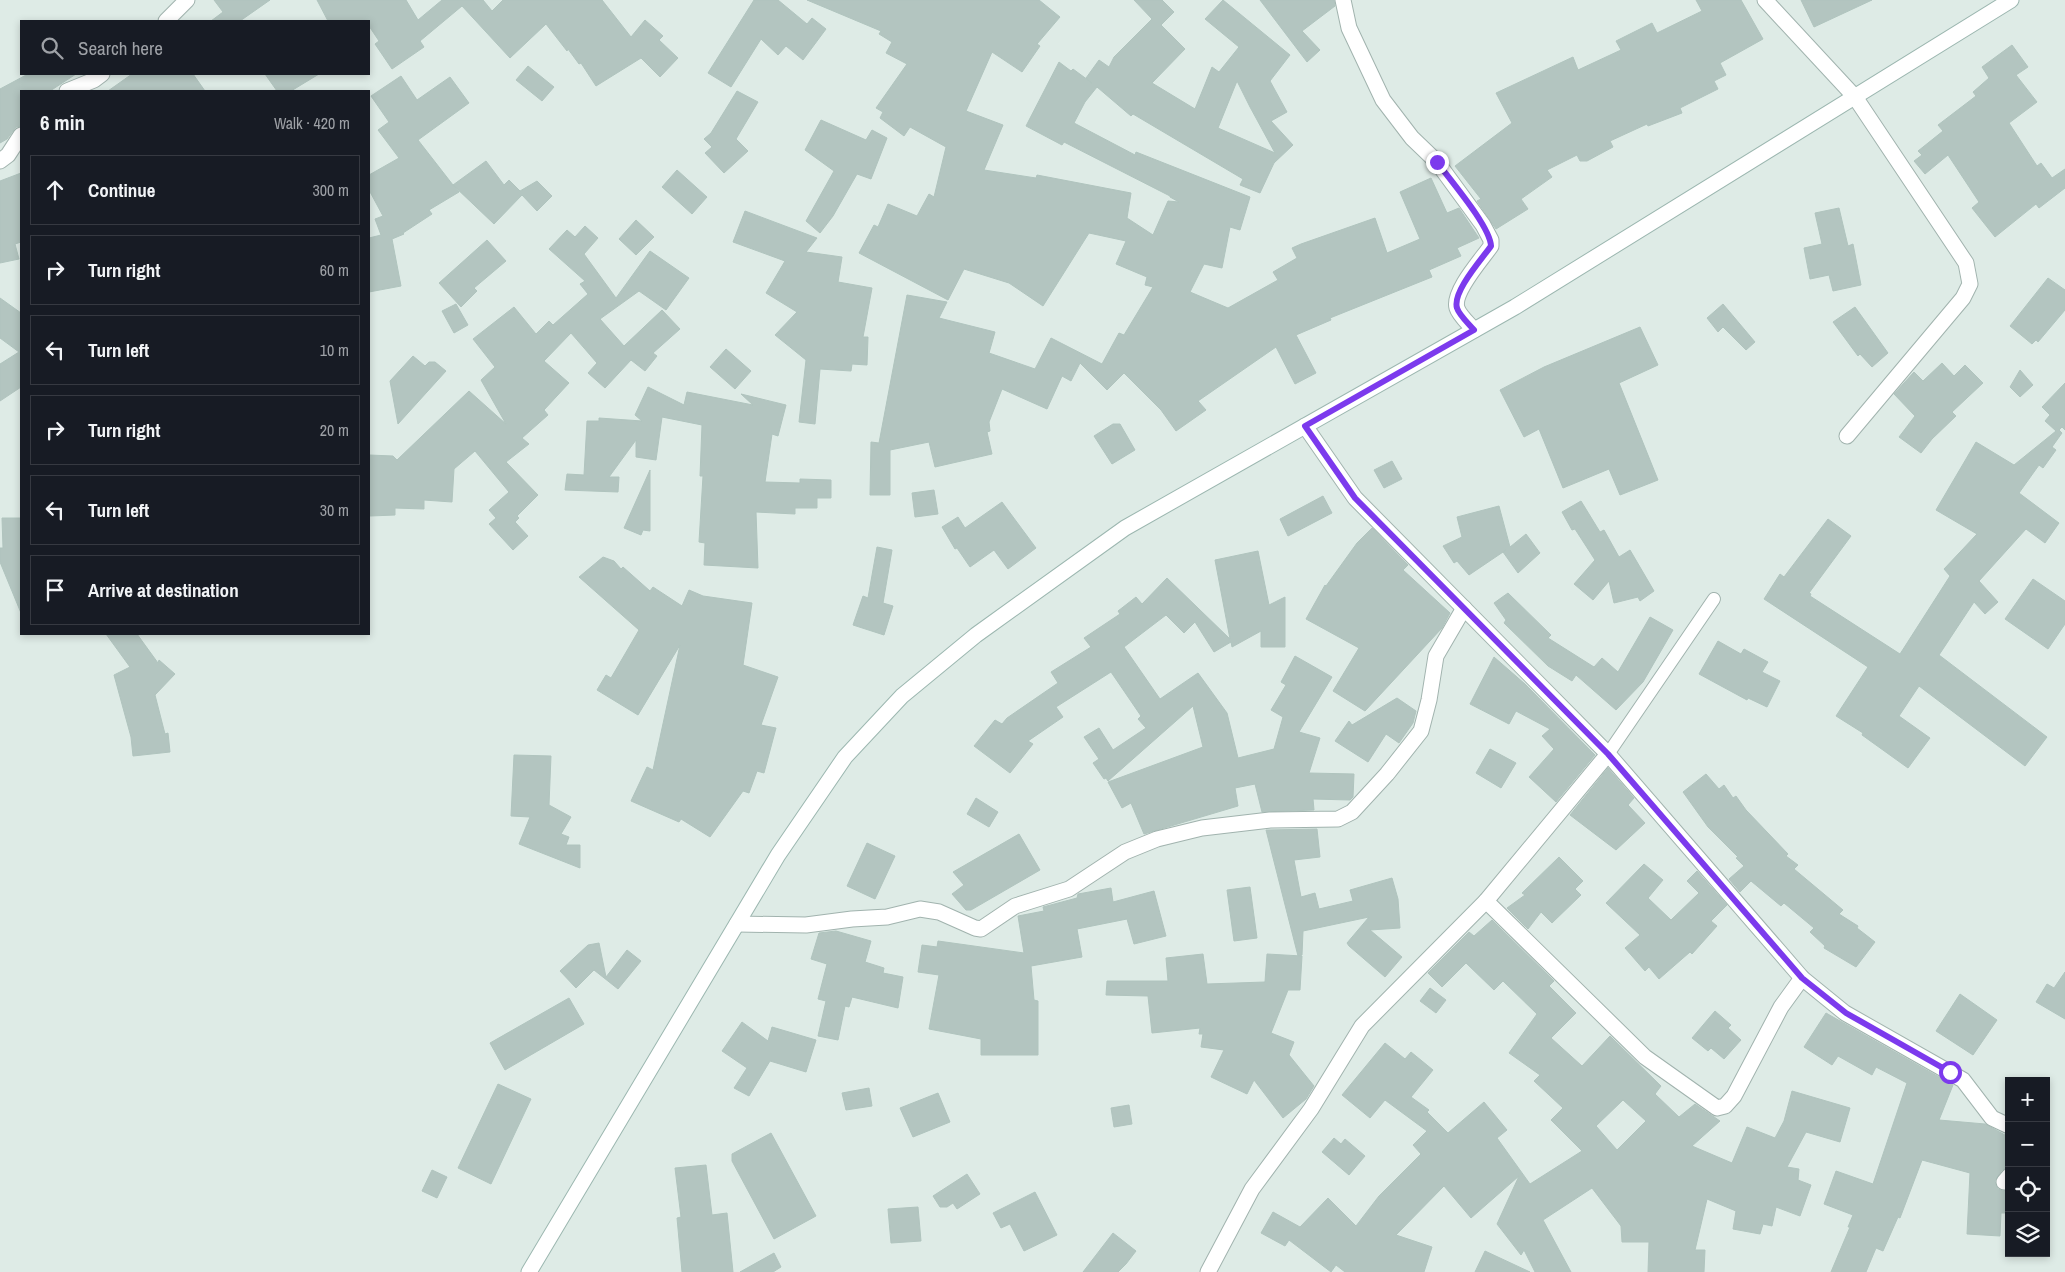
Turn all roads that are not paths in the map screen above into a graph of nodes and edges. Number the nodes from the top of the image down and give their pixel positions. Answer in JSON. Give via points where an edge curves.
{"nodes":[{"id":1,"x":187,"y":0,"type":"edge"},
{"id":2,"x":1343,"y":0,"type":"edge"},
{"id":3,"x":1765,"y":0,"type":"edge"},
{"id":4,"x":2011,"y":0,"type":"edge"},
{"id":5,"x":167,"y":20,"type":"edge"},
{"id":6,"x":101,"y":75,"type":"edge"},
{"id":7,"x":69,"y":90,"type":"edge"},
{"id":8,"x":1855,"y":97,"type":"junction"},
{"id":9,"x":20,"y":136,"type":"edge"},
{"id":10,"x":0,"y":161,"type":"edge"},
{"id":11,"x":1474,"y":330,"type":"junction"},
{"id":12,"x":1305,"y":426,"type":"junction"},
{"id":13,"x":1847,"y":436,"type":"dead end"},
{"id":14,"x":1714,"y":600,"type":"dead end"},
{"id":15,"x":1464,"y":608,"type":"junction"},
{"id":16,"x":1608,"y":754,"type":"junction"},
{"id":17,"x":1486,"y":901,"type":"junction"},
{"id":18,"x":736,"y":924,"type":"junction"},
{"id":19,"x":1802,"y":978,"type":"junction"},
{"id":20,"x":2005,"y":1124,"type":"edge"},
{"id":21,"x":529,"y":1272,"type":"edge"},
{"id":22,"x":1208,"y":1272,"type":"edge"}],
"edges":[{"from":1,"to":5,"type":"street"},
{"from":2,"to":11,"type":"street","via":[[1350,28],[1383,100],[1412,138],[1437,162],[1491,240],[1491,246],[1456,299],[1457,309]]},
{"from":3,"to":8,"type":"street"},
{"from":4,"to":8,"type":"street"},
{"from":6,"to":7,"type":"street"},
{"from":8,"to":11,"type":"street"},
{"from":8,"to":13,"type":"street","via":[[1966,263],[1970,284],[1963,298]]},
{"from":9,"to":10,"type":"street","via":[[8,155]]},
{"from":11,"to":12,"type":"street"},
{"from":12,"to":15,"type":"street","via":[[1355,498]]},
{"from":12,"to":18,"type":"street","via":[[1125,528],[976,635],[902,696],[844,757]]},
{"from":14,"to":16,"type":"lane"},
{"from":15,"to":16,"type":"street"},
{"from":15,"to":18,"type":"street","via":[[1436,656],[1421,730],[1352,812],[1338,819],[1270,820],[1202,828],[1157,839],[1125,852],[1069,889],[1015,906],[981,929],[939,912],[920,909],[887,917],[806,925]]},
{"from":16,"to":17,"type":"street"},
{"from":16,"to":19,"type":"street"},
{"from":17,"to":19,"type":"street","via":[[1645,1057],[1717,1108],[1725,1106],[1734,1096],[1781,1007]]},
{"from":17,"to":22,"type":"street","via":[[1362,1026],[1311,1109],[1252,1188]]},
{"from":18,"to":21,"type":"street"},
{"from":19,"to":20,"type":"street","via":[[1846,1013],[1963,1080],[1992,1118]]}]}
